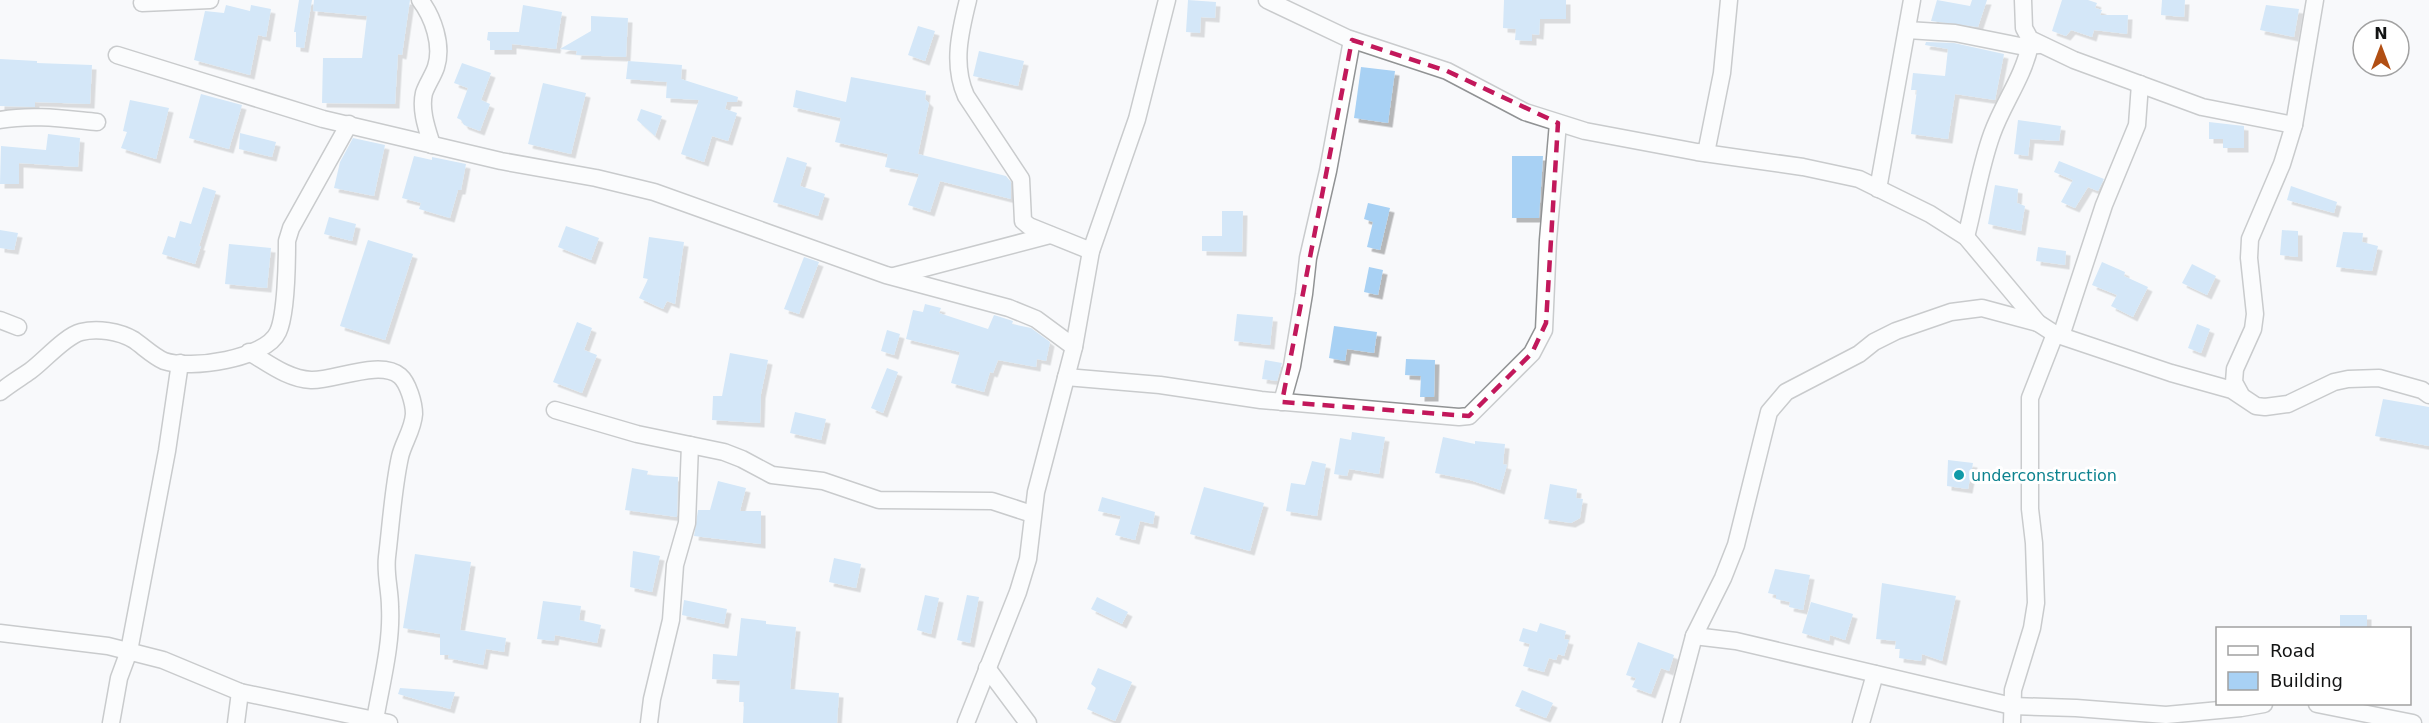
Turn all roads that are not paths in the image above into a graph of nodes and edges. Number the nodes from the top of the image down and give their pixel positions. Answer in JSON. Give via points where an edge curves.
{"nodes":[{"id":1,"x":210,"y":0,"type":"edge"},
{"id":2,"x":420,"y":0,"type":"edge"},
{"id":3,"x":968,"y":0,"type":"edge"},
{"id":4,"x":1167,"y":0,"type":"edge"},
{"id":5,"x":1267,"y":0,"type":"edge"},
{"id":6,"x":1729,"y":0,"type":"edge"},
{"id":7,"x":1912,"y":0,"type":"edge"},
{"id":8,"x":2023,"y":0,"type":"edge"},
{"id":9,"x":2315,"y":0,"type":"edge"},
{"id":10,"x":141,"y":3,"type":"dead end"},
{"id":11,"x":1906,"y":30,"type":"junction"},
{"id":12,"x":1352,"y":40,"type":"junction"},
{"id":13,"x":2036,"y":45,"type":"junction"},
{"id":14,"x":117,"y":55,"type":"dead end"},
{"id":15,"x":2140,"y":84,"type":"junction"},
{"id":16,"x":0,"y":120,"type":"edge"},
{"id":17,"x":97,"y":122,"type":"dead end"},
{"id":18,"x":1558,"y":123,"type":"junction"},
{"id":19,"x":349,"y":124,"type":"junction"},
{"id":20,"x":2294,"y":125,"type":"junction"},
{"id":21,"x":432,"y":145,"type":"junction"},
{"id":22,"x":1706,"y":153,"type":"junction"},
{"id":23,"x":1878,"y":189,"type":"junction"},
{"id":24,"x":1050,"y":235,"type":"junction"},
{"id":25,"x":1966,"y":237,"type":"junction"},
{"id":26,"x":1091,"y":251,"type":"junction"},
{"id":27,"x":893,"y":277,"type":"junction"},
{"id":28,"x":0,"y":320,"type":"edge"},
{"id":29,"x":2038,"y":323,"type":"junction"},
{"id":30,"x":18,"y":327,"type":"dead end"},
{"id":31,"x":2058,"y":335,"type":"junction"},
{"id":32,"x":1074,"y":347,"type":"junction"},
{"id":33,"x":249,"y":352,"type":"junction"},
{"id":34,"x":180,"y":363,"type":"junction"},
{"id":35,"x":1066,"y":377,"type":"junction"},
{"id":36,"x":0,"y":392,"type":"edge"},
{"id":37,"x":2240,"y":393,"type":"junction"},
{"id":38,"x":2429,"y":395,"type":"edge"},
{"id":39,"x":1282,"y":402,"type":"junction"},
{"id":40,"x":555,"y":410,"type":"dead end"},
{"id":41,"x":690,"y":445,"type":"junction"},
{"id":42,"x":1032,"y":514,"type":"junction"},
{"id":43,"x":0,"y":633,"type":"edge"},
{"id":44,"x":1694,"y":636,"type":"junction"},
{"id":45,"x":129,"y":651,"type":"junction"},
{"id":46,"x":987,"y":668,"type":"junction"},
{"id":47,"x":1875,"y":674,"type":"junction"},
{"id":48,"x":240,"y":692,"type":"junction"},
{"id":49,"x":2258,"y":705,"type":"edge"},
{"id":50,"x":2322,"y":705,"type":"edge"},
{"id":51,"x":2012,"y":715,"type":"edge"},
{"id":52,"x":382,"y":722,"type":"edge"},
{"id":53,"x":111,"y":723,"type":"edge"},
{"id":54,"x":236,"y":723,"type":"edge"},
{"id":55,"x":649,"y":723,"type":"edge"},
{"id":56,"x":966,"y":723,"type":"edge"},
{"id":57,"x":1028,"y":723,"type":"edge"},
{"id":58,"x":1671,"y":723,"type":"edge"},
{"id":59,"x":1861,"y":723,"type":"edge"},
{"id":60,"x":2413,"y":723,"type":"edge"}],
"edges":[{"from":1,"to":10,"type":"street"},
{"from":2,"to":21,"type":"street","via":[[429,12],[438,52],[423,107]]},
{"from":3,"to":24,"type":"street","via":[[959,40],[960,83],[1021,180],[1023,220]]},
{"from":4,"to":26,"type":"street","via":[[1137,119]]},
{"from":5,"to":12,"type":"street"},
{"from":6,"to":22,"type":"street","via":[[1722,73]]},
{"from":7,"to":11,"type":"street"},
{"from":8,"to":13,"type":"street","via":[[2026,34]]},
{"from":9,"to":20,"type":"street"},
{"from":11,"to":13,"type":"street"},
{"from":11,"to":23,"type":"street"},
{"from":12,"to":18,"type":"street","via":[[1446,71],[1517,108]]},
{"from":12,"to":39,"type":"street"},
{"from":13,"to":15,"type":"street"},
{"from":13,"to":25,"type":"street","via":[[1992,133]]},
{"from":14,"to":19,"type":"street"},
{"from":15,"to":20,"type":"street","via":[[2202,107]]},
{"from":15,"to":31,"type":"street","via":[[2137,125],[2104,204]]},
{"from":16,"to":17,"type":"street","via":[[43,117]]},
{"from":18,"to":22,"type":"street"},
{"from":18,"to":39,"type":"street","via":[[1544,330],[1532,353],[1473,413],[1459,417]]},
{"from":19,"to":21,"type":"street"},
{"from":19,"to":33,"type":"street","via":[[291,228],[278,334]]},
{"from":20,"to":37,"type":"street","via":[[2250,239],[2255,314],[2253,329],[2235,369]]},
{"from":21,"to":27,"type":"street","via":[[654,192]]},
{"from":22,"to":23,"type":"street","via":[[1826,171]]},
{"from":23,"to":25,"type":"street"},
{"from":24,"to":26,"type":"street"},
{"from":24,"to":27,"type":"street"},
{"from":25,"to":29,"type":"street"},
{"from":26,"to":32,"type":"street"},
{"from":27,"to":32,"type":"street","via":[[1009,308],[1036,319]]},
{"from":28,"to":30,"type":"street"},
{"from":29,"to":31,"type":"street"},
{"from":29,"to":44,"type":"street","via":[[1982,308],[1951,312],[1896,331],[1788,390],[1770,412],[1736,545]]},
{"from":31,"to":37,"type":"street"},
{"from":31,"to":51,"type":"street","via":[[2031,398],[2030,508],[2036,603],[2013,690]]},
{"from":32,"to":35,"type":"street"},
{"from":33,"to":34,"type":"street","via":[[218,363]]},
{"from":33,"to":52,"type":"street","via":[[276,369],[310,380],[369,371],[394,373],[406,385],[413,404],[409,438],[400,455],[387,560],[391,607]]},
{"from":34,"to":36,"type":"street","via":[[163,360],[118,334],[81,332]]},
{"from":34,"to":45,"type":"street"},
{"from":35,"to":39,"type":"street"},
{"from":35,"to":42,"type":"street"},
{"from":37,"to":38,"type":"street","via":[[2256,406],[2274,406],[2288,404],[2334,382],[2367,377]]},
{"from":40,"to":41,"type":"street"},
{"from":41,"to":42,"type":"street","via":[[742,459],[772,475],[823,481],[879,500],[992,501]]},
{"from":41,"to":55,"type":"street","via":[[687,523],[675,565],[671,620]]},
{"from":42,"to":46,"type":"street","via":[[1028,559]]},
{"from":43,"to":45,"type":"street"},
{"from":44,"to":47,"type":"street","via":[[1736,641]]},
{"from":44,"to":58,"type":"street"},
{"from":45,"to":48,"type":"street","via":[[163,660]]},
{"from":45,"to":53,"type":"street","via":[[119,678]]},
{"from":46,"to":56,"type":"street"},
{"from":46,"to":57,"type":"street"},
{"from":47,"to":51,"type":"street"},
{"from":47,"to":59,"type":"street"},
{"from":48,"to":52,"type":"street"},
{"from":48,"to":54,"type":"street"},
{"from":49,"to":51,"type":"street","via":[[2166,715],[2076,708]]},
{"from":50,"to":60,"type":"street"}]}
